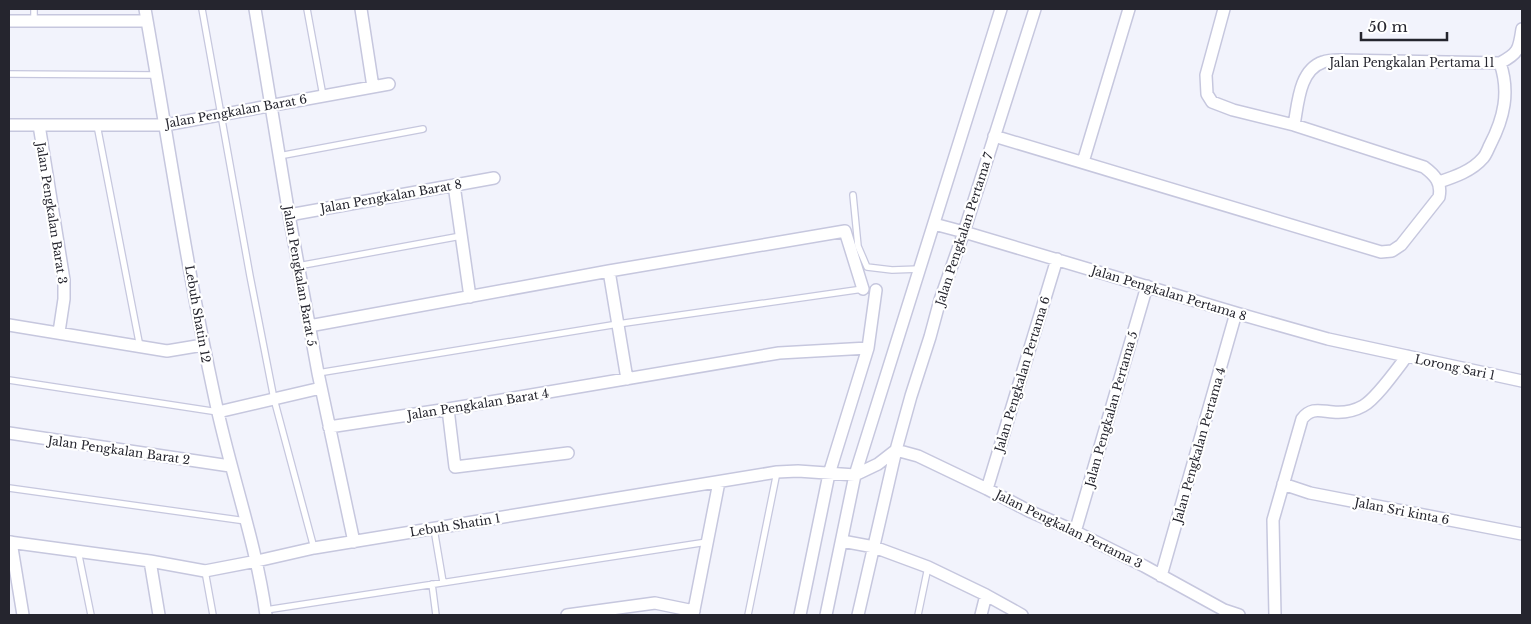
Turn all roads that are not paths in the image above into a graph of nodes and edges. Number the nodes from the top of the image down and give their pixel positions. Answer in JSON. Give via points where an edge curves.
{"nodes":[{"id":1,"x":34,"y":9,"type":"edge"},
{"id":2,"x":145,"y":9,"type":"edge"},
{"id":3,"x":202,"y":9,"type":"edge"},
{"id":4,"x":255,"y":9,"type":"edge"},
{"id":5,"x":307,"y":9,"type":"edge"},
{"id":6,"x":361,"y":9,"type":"edge"},
{"id":7,"x":1001,"y":9,"type":"edge"},
{"id":8,"x":1035,"y":9,"type":"edge"},
{"id":9,"x":1129,"y":9,"type":"edge"},
{"id":10,"x":1224,"y":9,"type":"edge"},
{"id":11,"x":9,"y":21,"type":"edge"},
{"id":12,"x":34,"y":21,"type":"junction"},
{"id":13,"x":147,"y":21,"type":"junction"},
{"id":14,"x":1522,"y":29,"type":"edge"},
{"id":15,"x":1500,"y":62,"type":"junction"},
{"id":16,"x":9,"y":74,"type":"edge"},
{"id":17,"x":156,"y":75,"type":"junction"},
{"id":18,"x":389,"y":84,"type":"dead end"},
{"id":19,"x":373,"y":87,"type":"junction"},
{"id":20,"x":323,"y":96,"type":"junction"},
{"id":21,"x":271,"y":106,"type":"junction"},
{"id":22,"x":222,"y":114,"type":"junction"},
{"id":23,"x":9,"y":125,"type":"edge"},
{"id":24,"x":39,"y":125,"type":"junction"},
{"id":25,"x":97,"y":125,"type":"junction"},
{"id":26,"x":164,"y":125,"type":"junction"},
{"id":27,"x":1294,"y":125,"type":"junction"},
{"id":28,"x":423,"y":129,"type":"dead end"},
{"id":29,"x":994,"y":136,"type":"junction"},
{"id":30,"x":279,"y":156,"type":"junction"},
{"id":31,"x":1083,"y":162,"type":"junction"},
{"id":32,"x":494,"y":178,"type":"dead end"},
{"id":33,"x":1439,"y":182,"type":"junction"},
{"id":34,"x":454,"y":185,"type":"junction"},
{"id":35,"x":853,"y":195,"type":"dead end"},
{"id":36,"x":289,"y":215,"type":"junction"},
{"id":37,"x":934,"y":224,"type":"junction"},
{"id":38,"x":964,"y":232,"type":"junction"},
{"id":39,"x":461,"y":236,"type":"junction"},
{"id":40,"x":1057,"y":259,"type":"junction"},
{"id":41,"x":298,"y":266,"type":"junction"},
{"id":42,"x":920,"y":269,"type":"junction"},
{"id":43,"x":610,"y":271,"type":"junction"},
{"id":44,"x":1147,"y":286,"type":"junction"},
{"id":45,"x":863,"y":289,"type":"junction"},
{"id":46,"x":876,"y":290,"type":"joint"},
{"id":47,"x":470,"y":297,"type":"junction"},
{"id":48,"x":1236,"y":313,"type":"junction"},
{"id":49,"x":618,"y":324,"type":"junction"},
{"id":50,"x":9,"y":325,"type":"edge"},
{"id":51,"x":309,"y":326,"type":"junction"},
{"id":52,"x":58,"y":332,"type":"junction"},
{"id":53,"x":203,"y":345,"type":"junction"},
{"id":54,"x":140,"y":347,"type":"junction"},
{"id":55,"x":868,"y":348,"type":"junction"},
{"id":56,"x":1406,"y":356,"type":"junction"},
{"id":57,"x":318,"y":373,"type":"junction"},
{"id":58,"x":627,"y":379,"type":"junction"},
{"id":59,"x":9,"y":380,"type":"edge"},
{"id":60,"x":1522,"y":381,"type":"edge"},
{"id":61,"x":321,"y":388,"type":"junction"},
{"id":62,"x":274,"y":399,"type":"junction"},
{"id":63,"x":448,"y":409,"type":"junction"},
{"id":64,"x":218,"y":412,"type":"junction"},
{"id":65,"x":329,"y":427,"type":"junction"},
{"id":66,"x":9,"y":434,"type":"edge"},
{"id":67,"x":896,"y":450,"type":"junction"},
{"id":68,"x":568,"y":453,"type":"dead end"},
{"id":69,"x":230,"y":466,"type":"junction"},
{"id":70,"x":777,"y":472,"type":"junction"},
{"id":71,"x":829,"y":474,"type":"junction"},
{"id":72,"x":855,"y":474,"type":"junction"},
{"id":73,"x":719,"y":482,"type":"junction"},
{"id":74,"x":1284,"y":484,"type":"junction"},
{"id":75,"x":9,"y":488,"type":"edge"},
{"id":76,"x":988,"y":489,"type":"junction"},
{"id":77,"x":246,"y":522,"type":"junction"},
{"id":78,"x":434,"y":529,"type":"junction"},
{"id":79,"x":1075,"y":532,"type":"junction"},
{"id":80,"x":1522,"y":534,"type":"edge"},
{"id":81,"x":842,"y":541,"type":"junction"},
{"id":82,"x":10,"y":542,"type":"edge"},
{"id":83,"x":354,"y":542,"type":"junction"},
{"id":84,"x":707,"y":542,"type":"junction"},
{"id":85,"x":874,"y":547,"type":"junction"},
{"id":86,"x":314,"y":548,"type":"junction"},
{"id":87,"x":78,"y":551,"type":"junction"},
{"id":88,"x":150,"y":561,"type":"junction"},
{"id":89,"x":257,"y":561,"type":"junction"},
{"id":90,"x":928,"y":567,"type":"junction"},
{"id":91,"x":205,"y":571,"type":"junction"},
{"id":92,"x":1162,"y":576,"type":"junction"},
{"id":93,"x":443,"y":582,"type":"junction"},
{"id":94,"x":432,"y":584,"type":"junction"},
{"id":95,"x":986,"y":595,"type":"junction"},
{"id":96,"x":266,"y":613,"type":"edge"},
{"id":97,"x":693,"y":613,"type":"edge"},
{"id":98,"x":24,"y":615,"type":"edge"},
{"id":99,"x":91,"y":615,"type":"edge"},
{"id":100,"x":160,"y":615,"type":"edge"},
{"id":101,"x":212,"y":615,"type":"edge"},
{"id":102,"x":436,"y":615,"type":"edge"},
{"id":103,"x":567,"y":615,"type":"edge"},
{"id":104,"x":748,"y":615,"type":"edge"},
{"id":105,"x":800,"y":615,"type":"edge"},
{"id":106,"x":826,"y":615,"type":"edge"},
{"id":107,"x":858,"y":615,"type":"edge"},
{"id":108,"x":918,"y":615,"type":"edge"},
{"id":109,"x":981,"y":615,"type":"edge"},
{"id":110,"x":1022,"y":615,"type":"edge"},
{"id":111,"x":1239,"y":615,"type":"edge"},
{"id":112,"x":1275,"y":615,"type":"edge"}],
"edges":[{"from":1,"to":12,"type":"lane"},
{"from":2,"to":13,"type":"street","name":"Lebuh Shatin 12"},
{"from":3,"to":22,"type":"lane"},
{"from":4,"to":21,"type":"street","name":"Jalan Pengkalan Barat 5"},
{"from":5,"to":20,"type":"lane"},
{"from":6,"to":19,"type":"street"},
{"from":7,"to":37,"type":"street"},
{"from":8,"to":29,"type":"street","name":"Jalan Pengkalan Pertama 7"},
{"from":9,"to":31,"type":"street"},
{"from":10,"to":27,"type":"street","via":[[1206,75],[1207,94],[1212,102],[1232,110]]},
{"from":11,"to":12,"type":"street"},
{"from":12,"to":13,"type":"street"},
{"from":13,"to":17,"type":"street","name":"Lebuh Shatin 12"},
{"from":14,"to":15,"type":"street","name":"Jalan Pengkalan Pertama 11","via":[[1519,48],[1514,56]]},
{"from":15,"to":27,"type":"street","name":"Jalan Pengkalan Pertama 11","via":[[1324,61],[1305,77]]},
{"from":15,"to":33,"type":"street","via":[[1506,79],[1506,99],[1496,133],[1483,158],[1462,174]]},
{"from":16,"to":17,"type":"lane"},
{"from":17,"to":26,"type":"street","name":"Lebuh Shatin 12"},
{"from":18,"to":19,"type":"street","name":"Jalan Pengkalan Barat 6"},
{"from":19,"to":20,"type":"street","name":"Jalan Pengkalan Barat 6"},
{"from":20,"to":21,"type":"street","name":"Jalan Pengkalan Barat 6"},
{"from":21,"to":22,"type":"street","name":"Jalan Pengkalan Barat 6"},
{"from":21,"to":30,"type":"street","name":"Jalan Pengkalan Barat 5"},
{"from":22,"to":26,"type":"street","name":"Jalan Pengkalan Barat 6"},
{"from":22,"to":62,"type":"lane"},
{"from":23,"to":24,"type":"street","name":"Jalan Pengkalan Barat 6"},
{"from":24,"to":25,"type":"street","name":"Jalan Pengkalan Barat 6"},
{"from":24,"to":52,"type":"street","name":"Jalan Pengkalan Barat 3","via":[[64,280]]},
{"from":25,"to":26,"type":"street","name":"Jalan Pengkalan Barat 6"},
{"from":25,"to":54,"type":"lane"},
{"from":26,"to":53,"type":"street","name":"Lebuh Shatin 12"},
{"from":27,"to":33,"type":"street","via":[[1424,168],[1432,172]]},
{"from":28,"to":30,"type":"lane"},
{"from":29,"to":31,"type":"street"},
{"from":29,"to":38,"type":"street","name":"Jalan Pengkalan Pertama 7"},
{"from":30,"to":36,"type":"street","name":"Jalan Pengkalan Barat 5"},
{"from":31,"to":33,"type":"street","via":[[1381,252],[1392,251],[1402,245],[1440,197]]},
{"from":32,"to":34,"type":"street","name":"Jalan Pengkalan Barat 8"},
{"from":34,"to":36,"type":"street","name":"Jalan Pengkalan Barat 8"},
{"from":34,"to":39,"type":"street"},
{"from":35,"to":42,"type":"lane","via":[[858,246],[867,267]]},
{"from":36,"to":41,"type":"street","name":"Jalan Pengkalan Barat 5"},
{"from":37,"to":38,"type":"street","name":"Jalan Pengkalan Pertama 8"},
{"from":37,"to":42,"type":"street"},
{"from":38,"to":40,"type":"street","name":"Jalan Pengkalan Pertama 8"},
{"from":38,"to":67,"type":"street","name":"Jalan Pengkalan Pertama 7","via":[[940,300]]},
{"from":39,"to":41,"type":"lane"},
{"from":39,"to":47,"type":"street"},
{"from":40,"to":44,"type":"street","name":"Jalan Pengkalan Pertama 8"},
{"from":40,"to":76,"type":"street","name":"Jalan Pengkalan Pertama 6"},
{"from":41,"to":51,"type":"street","name":"Jalan Pengkalan Barat 5"},
{"from":42,"to":72,"type":"street"},
{"from":43,"to":45,"type":"street","via":[[845,231]]},
{"from":43,"to":47,"type":"street"},
{"from":43,"to":49,"type":"street"},
{"from":44,"to":48,"type":"street","name":"Jalan Pengkalan Pertama 8"},
{"from":44,"to":79,"type":"street","name":"Jalan Pengkalan Pertama 5"},
{"from":45,"to":46,"type":"lane"},
{"from":45,"to":49,"type":"lane"},
{"from":46,"to":55,"type":"street"},
{"from":47,"to":51,"type":"street"},
{"from":48,"to":56,"type":"street","name":"Jalan Pengkalan Pertama 8","via":[[1328,339]]},
{"from":48,"to":92,"type":"street","name":"Jalan Pengkalan Pertama 4"},
{"from":49,"to":57,"type":"lane"},
{"from":49,"to":58,"type":"street"},
{"from":50,"to":52,"type":"street"},
{"from":51,"to":57,"type":"street","name":"Jalan Pengkalan Barat 5"},
{"from":52,"to":54,"type":"street"},
{"from":53,"to":54,"type":"street","via":[[167,351]]},
{"from":53,"to":64,"type":"street","name":"Lebuh Shatin 12"},
{"from":55,"to":58,"type":"street","name":"Jalan Pengkalan Barat 4","via":[[779,353]]},
{"from":55,"to":71,"type":"street"},
{"from":56,"to":60,"type":"street","name":"Lorong Sari 1"},
{"from":56,"to":74,"type":"street","name":"Lorong Sari 1","via":[[1366,405],[1343,412],[1320,410],[1306,414]]},
{"from":57,"to":61,"type":"street","name":"Jalan Pengkalan Barat 5"},
{"from":58,"to":63,"type":"street","name":"Jalan Pengkalan Barat 4"},
{"from":59,"to":64,"type":"lane"},
{"from":61,"to":62,"type":"street"},
{"from":61,"to":65,"type":"street","name":"Jalan Pengkalan Barat 5"},
{"from":62,"to":64,"type":"street"},
{"from":62,"to":86,"type":"lane"},
{"from":63,"to":65,"type":"street","name":"Jalan Pengkalan Barat 4"},
{"from":63,"to":68,"type":"street","via":[[455,467]]},
{"from":64,"to":69,"type":"street","name":"Lebuh Shatin 12"},
{"from":65,"to":83,"type":"street","name":"Jalan Pengkalan Barat 5"},
{"from":66,"to":69,"type":"street","name":"Jalan Pengkalan Barat 2"},
{"from":67,"to":72,"type":"street","name":"Lebuh Shatin 1","via":[[878,464]]},
{"from":67,"to":76,"type":"street","name":"Jalan Pengkalan Pertama 3","via":[[918,456]]},
{"from":67,"to":85,"type":"street","name":"Jalan Pengkalan Pertama 7"},
{"from":69,"to":77,"type":"street","name":"Lebuh Shatin 12"},
{"from":70,"to":71,"type":"street","name":"Lebuh Shatin 1"},
{"from":70,"to":73,"type":"street","name":"Lebuh Shatin 1"},
{"from":70,"to":104,"type":"lane"},
{"from":71,"to":72,"type":"street","name":"Lebuh Shatin 1"},
{"from":71,"to":105,"type":"street"},
{"from":72,"to":81,"type":"street"},
{"from":73,"to":78,"type":"street","name":"Lebuh Shatin 1"},
{"from":73,"to":84,"type":"street"},
{"from":74,"to":80,"type":"street","name":"Jalan Sri kinta 6","via":[[1310,493]]},
{"from":74,"to":112,"type":"street","via":[[1273,520]]},
{"from":75,"to":77,"type":"lane"},
{"from":76,"to":79,"type":"street","name":"Jalan Pengkalan Pertama 3"},
{"from":77,"to":89,"type":"street","name":"Lebuh Shatin 12"},
{"from":78,"to":83,"type":"street","name":"Lebuh Shatin 1"},
{"from":78,"to":93,"type":"lane"},
{"from":79,"to":92,"type":"street","name":"Jalan Pengkalan Pertama 3"},
{"from":81,"to":85,"type":"street"},
{"from":81,"to":106,"type":"street"},
{"from":82,"to":87,"type":"street","name":"Lebuh Shatin 1"},
{"from":82,"to":98,"type":"street"},
{"from":83,"to":86,"type":"street","name":"Lebuh Shatin 1"},
{"from":84,"to":93,"type":"lane"},
{"from":84,"to":97,"type":"street"},
{"from":85,"to":90,"type":"street"},
{"from":85,"to":107,"type":"street","name":"Jalan Pengkalan Pertama 7"},
{"from":86,"to":89,"type":"street","name":"Lebuh Shatin 1"},
{"from":87,"to":88,"type":"street","name":"Lebuh Shatin 1"},
{"from":87,"to":99,"type":"lane"},
{"from":88,"to":91,"type":"street","name":"Lebuh Shatin 1"},
{"from":88,"to":100,"type":"street"},
{"from":89,"to":91,"type":"street","name":"Lebuh Shatin 1"},
{"from":89,"to":96,"type":"street","name":"Lebuh Shatin 12"},
{"from":90,"to":95,"type":"street"},
{"from":90,"to":108,"type":"lane"},
{"from":91,"to":101,"type":"lane"},
{"from":92,"to":111,"type":"street","name":"Jalan Pengkalan Pertama 3"},
{"from":93,"to":94,"type":"lane"},
{"from":94,"to":96,"type":"lane"},
{"from":94,"to":102,"type":"lane"},
{"from":95,"to":109,"type":"street"},
{"from":95,"to":110,"type":"street"},
{"from":97,"to":103,"type":"street","via":[[655,603]]}]}
